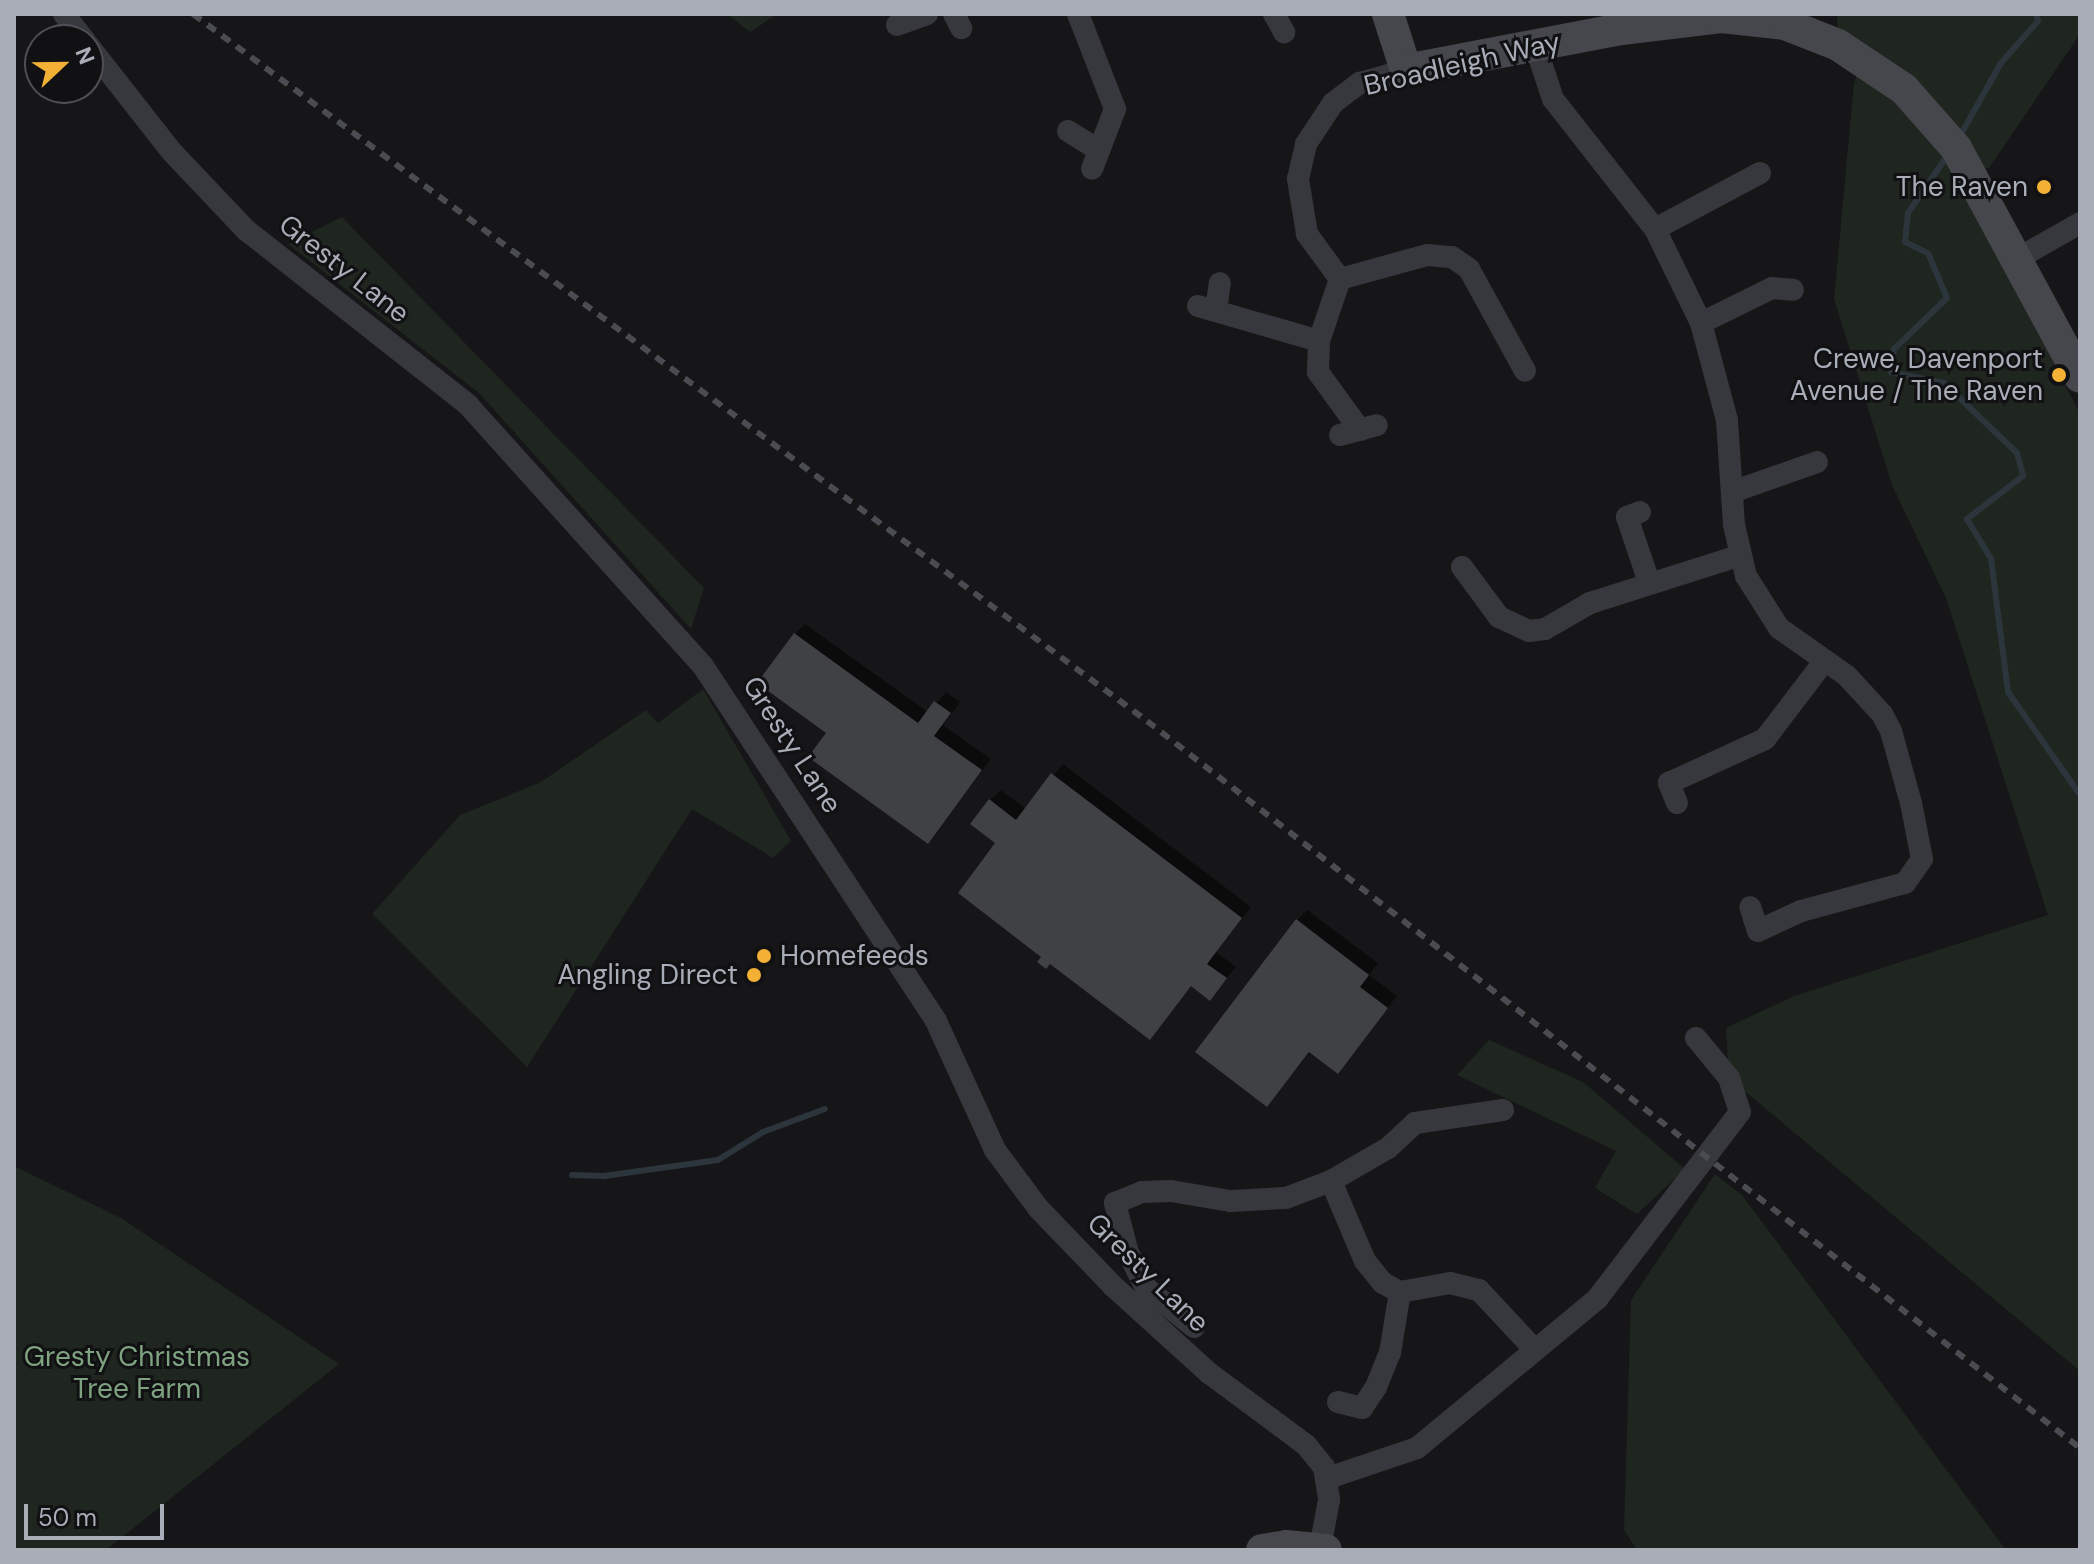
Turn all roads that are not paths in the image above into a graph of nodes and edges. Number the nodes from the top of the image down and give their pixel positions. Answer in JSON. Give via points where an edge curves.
{"nodes":[{"id":1,"x":927,"y":14,"type":"edge"},
{"id":2,"x":1078,"y":14,"type":"edge"},
{"id":3,"x":1388,"y":14,"type":"edge"},
{"id":4,"x":1764,"y":17,"type":"edge"},
{"id":5,"x":897,"y":25,"type":"dead end"},
{"id":6,"x":1535,"y":45,"type":"junction"},
{"id":7,"x":104,"y":65,"type":"edge"},
{"id":8,"x":1406,"y":70,"type":"junction"},
{"id":9,"x":1068,"y":131,"type":"dead end"},
{"id":10,"x":1760,"y":173,"type":"dead end"},
{"id":11,"x":2080,"y":223,"type":"edge"},
{"id":12,"x":1655,"y":229,"type":"junction"},
{"id":13,"x":2015,"y":260,"type":"junction"},
{"id":14,"x":1340,"y":279,"type":"junction"},
{"id":15,"x":1220,"y":283,"type":"dead end"},
{"id":16,"x":1776,"y":283,"type":"dead end"},
{"id":17,"x":1701,"y":323,"type":"junction"},
{"id":18,"x":1319,"y":341,"type":"junction"},
{"id":19,"x":1525,"y":371,"type":"dead end"},
{"id":20,"x":2080,"y":377,"type":"edge"},
{"id":21,"x":1359,"y":430,"type":"dead end"},
{"id":22,"x":1817,"y":462,"type":"dead end"},
{"id":23,"x":1732,"y":492,"type":"junction"},
{"id":24,"x":1627,"y":517,"type":"dead end"},
{"id":25,"x":1738,"y":556,"type":"junction"},
{"id":26,"x":1462,"y":567,"type":"dead end"},
{"id":27,"x":1649,"y":582,"type":"junction"},
{"id":28,"x":1823,"y":663,"type":"junction"},
{"id":29,"x":1670,"y":783,"type":"dead end"},
{"id":30,"x":1750,"y":907,"type":"dead end"},
{"id":31,"x":1696,"y":1038,"type":"dead end"},
{"id":32,"x":1503,"y":1110,"type":"dead end"},
{"id":33,"x":1331,"y":1181,"type":"junction"},
{"id":34,"x":1400,"y":1292,"type":"junction"},
{"id":35,"x":1194,"y":1327,"type":"dead end"},
{"id":36,"x":1535,"y":1350,"type":"junction"},
{"id":37,"x":1338,"y":1402,"type":"dead end"},
{"id":38,"x":1328,"y":1478,"type":"junction"},
{"id":39,"x":1323,"y":1549,"type":"edge"},
{"id":40,"x":1262,"y":1550,"type":"edge"}],
"edges":[{"from":1,"to":5,"type":"street"},
{"from":2,"to":9,"type":"street","via":[[1113,98],[1114,119],[1095,160]]},
{"from":3,"to":8,"type":"street"},
{"from":4,"to":6,"type":"street","name":"Broadleigh Way","via":[[1681,21]]},
{"from":4,"to":13,"type":"street","name":"Broadleigh Way","via":[[1838,45],[1904,89],[1956,148]]},
{"from":6,"to":8,"type":"street","name":"Broadleigh Way"},
{"from":6,"to":12,"type":"street","via":[[1553,99]]},
{"from":7,"to":38,"type":"street","name":"Gresty Lane","via":[[172,152],[246,230],[468,405],[703,666],[936,1021],[995,1150],[1038,1208],[1113,1286],[1209,1373],[1306,1445]]},
{"from":8,"to":14,"type":"street","name":"Broadleigh Way","via":[[1346,92],[1322,115],[1306,144],[1298,179],[1301,216],[1315,251]]},
{"from":10,"to":12,"type":"street"},
{"from":11,"to":13,"type":"street"},
{"from":12,"to":17,"type":"street"},
{"from":13,"to":20,"type":"street","name":"Broadleigh Way"},
{"from":14,"to":18,"type":"street"},
{"from":14,"to":19,"type":"street","via":[[1427,255],[1452,257],[1475,278]]},
{"from":15,"to":18,"type":"street","via":[[1207,308]]},
{"from":16,"to":17,"type":"street"},
{"from":17,"to":23,"type":"street","via":[[1727,420]]},
{"from":18,"to":21,"type":"street","via":[[1322,381]]},
{"from":22,"to":23,"type":"street"},
{"from":23,"to":25,"type":"street"},
{"from":24,"to":27,"type":"street"},
{"from":25,"to":27,"type":"street"},
{"from":25,"to":28,"type":"street","via":[[1767,614]]},
{"from":26,"to":27,"type":"street","via":[[1499,617],[1529,631]]},
{"from":28,"to":29,"type":"street","via":[[1765,739]]},
{"from":28,"to":30,"type":"street","via":[[1860,687],[1891,731],[1922,859],[1905,883],[1801,911],[1761,941]]},
{"from":31,"to":36,"type":"street","via":[[1729,1078],[1740,1112],[1597,1299]]},
{"from":32,"to":33,"type":"street","via":[[1415,1123],[1388,1148]]},
{"from":33,"to":34,"type":"street","via":[[1365,1261],[1383,1283]]},
{"from":33,"to":35,"type":"street","via":[[1286,1198],[1230,1201],[1171,1191],[1142,1192],[1115,1203],[1128,1253],[1146,1288]]},
{"from":34,"to":36,"type":"street","via":[[1450,1283],[1479,1290]]},
{"from":34,"to":37,"type":"street","via":[[1390,1353],[1376,1387],[1362,1408]]},
{"from":36,"to":38,"type":"street","via":[[1417,1448]]},
{"from":38,"to":39,"type":"street"},
{"from":39,"to":40,"type":"street"}]}
